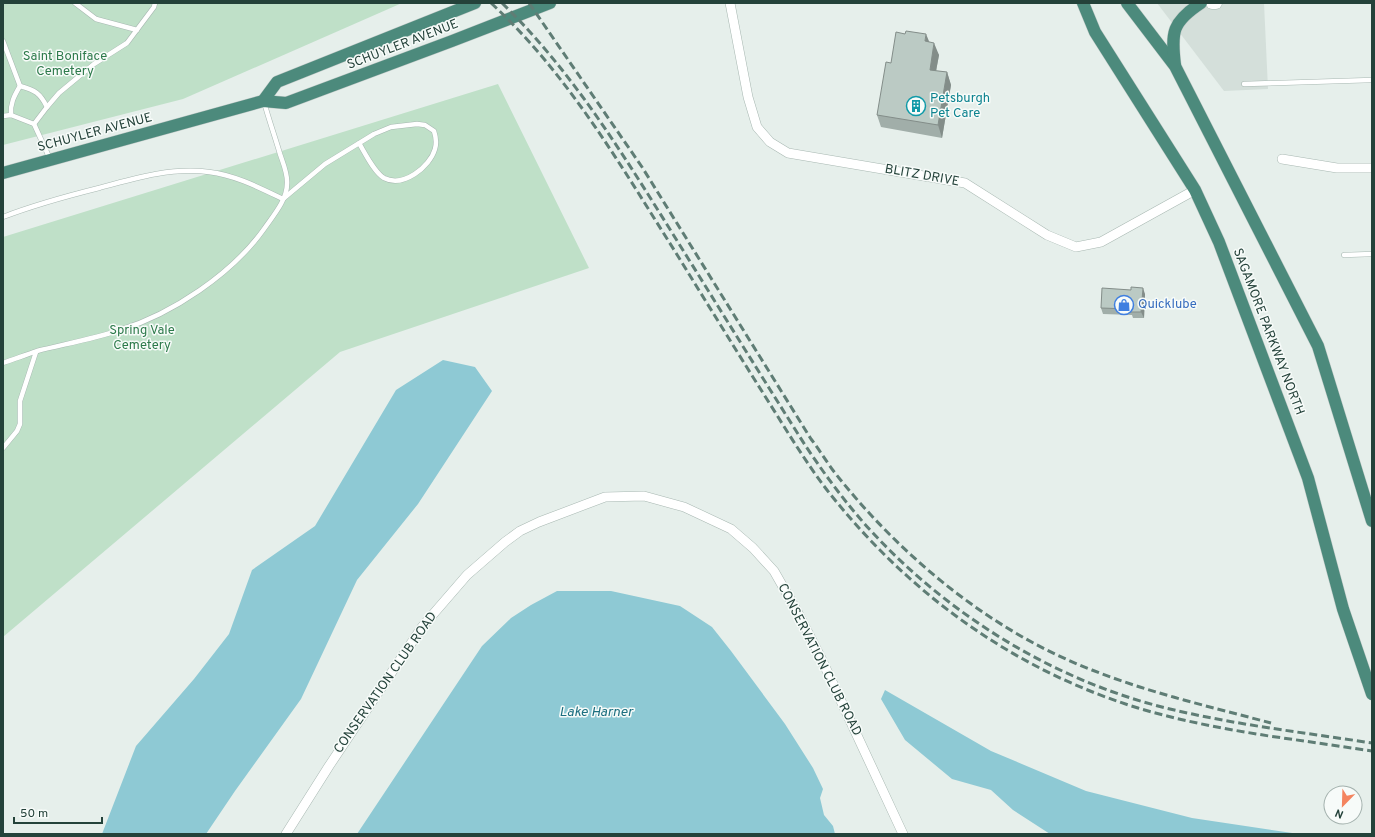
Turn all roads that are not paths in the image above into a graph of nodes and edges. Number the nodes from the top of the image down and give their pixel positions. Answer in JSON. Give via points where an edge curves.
{"nodes":[{"id":1,"x":75,"y":3,"type":"edge"},
{"id":2,"x":155,"y":3,"type":"edge"},
{"id":3,"x":475,"y":3,"type":"edge"},
{"id":4,"x":550,"y":3,"type":"edge"},
{"id":5,"x":730,"y":3,"type":"edge"},
{"id":6,"x":1083,"y":3,"type":"edge"},
{"id":7,"x":1127,"y":3,"type":"edge"},
{"id":8,"x":1201,"y":3,"type":"edge"},
{"id":9,"x":137,"y":30,"type":"junction"},
{"id":10,"x":3,"y":41,"type":"edge"},
{"id":11,"x":1175,"y":66,"type":"junction"},
{"id":12,"x":1372,"y":80,"type":"edge"},
{"id":13,"x":1244,"y":84,"type":"dead end"},
{"id":14,"x":20,"y":86,"type":"junction"},
{"id":15,"x":264,"y":101,"type":"junction"},
{"id":16,"x":47,"y":107,"type":"junction"},
{"id":17,"x":11,"y":115,"type":"junction"},
{"id":18,"x":3,"y":116,"type":"edge"},
{"id":19,"x":34,"y":124,"type":"junction"},
{"id":20,"x":359,"y":143,"type":"junction"},
{"id":21,"x":1282,"y":159,"type":"dead end"},
{"id":22,"x":51,"y":160,"type":"junction"},
{"id":23,"x":1372,"y":168,"type":"edge"},
{"id":24,"x":3,"y":173,"type":"edge"},
{"id":25,"x":1196,"y":190,"type":"junction"},
{"id":26,"x":283,"y":199,"type":"junction"},
{"id":27,"x":3,"y":217,"type":"edge"},
{"id":28,"x":1372,"y":254,"type":"edge"},
{"id":29,"x":1344,"y":255,"type":"dead end"},
{"id":30,"x":36,"y":352,"type":"junction"},
{"id":31,"x":3,"y":363,"type":"edge"},
{"id":32,"x":3,"y":448,"type":"edge"},
{"id":33,"x":1372,"y":521,"type":"edge"},
{"id":34,"x":1372,"y":694,"type":"edge"},
{"id":35,"x":286,"y":834,"type":"edge"},
{"id":36,"x":903,"y":834,"type":"edge"}],
"edges":[{"from":1,"to":9,"type":"lane","via":[[96,19]]},
{"from":2,"to":9,"type":"lane"},
{"from":3,"to":15,"type":"highway","name":"SCHUYLER AVENUE","via":[[277,82]]},
{"from":4,"to":15,"type":"highway","name":"SCHUYLER AVENUE","via":[[286,103]]},
{"from":5,"to":25,"type":"street","name":"BLITZ DRIVE","via":[[748,98],[757,127],[770,142],[788,153],[965,184],[1047,235],[1076,247],[1101,242]]},
{"from":6,"to":25,"type":"highway","name":"SAGAMORE PARKWAY NORTH","via":[[1095,32]]},
{"from":7,"to":11,"type":"highway"},
{"from":8,"to":11,"type":"highway","via":[[1180,19],[1176,28],[1172,43]]},
{"from":9,"to":16,"type":"lane","via":[[127,43],[94,64],[59,93]]},
{"from":10,"to":14,"type":"lane"},
{"from":11,"to":33,"type":"highway","via":[[1318,346]]},
{"from":12,"to":13,"type":"lane"},
{"from":14,"to":16,"type":"lane","via":[[31,89],[41,96]]},
{"from":14,"to":17,"type":"lane","via":[[13,98]]},
{"from":15,"to":22,"type":"highway","name":"SCHUYLER AVENUE"},
{"from":15,"to":26,"type":"lane","via":[[285,168],[288,184]]},
{"from":16,"to":19,"type":"lane"},
{"from":17,"to":18,"type":"lane"},
{"from":17,"to":19,"type":"lane"},
{"from":19,"to":22,"type":"lane"},
{"from":20,"to":20,"type":"lane","via":[[391,128],[417,124],[425,125],[434,131],[437,140],[435,150],[424,166],[405,179],[391,181],[377,172]]},
{"from":20,"to":26,"type":"lane","via":[[325,164]]},
{"from":21,"to":23,"type":"street","via":[[1337,168]]},
{"from":22,"to":24,"type":"highway","name":"SCHUYLER AVENUE"},
{"from":25,"to":34,"type":"highway","name":"SAGAMORE PARKWAY NORTH","via":[[1220,242],[1308,478],[1343,609]]},
{"from":26,"to":27,"type":"lane","via":[[228,176],[209,172],[179,171],[148,175],[82,192]]},
{"from":26,"to":30,"type":"lane","via":[[254,242],[201,290],[166,311],[120,331]]},
{"from":28,"to":29,"type":"lane"},
{"from":30,"to":31,"type":"lane"},
{"from":30,"to":32,"type":"lane","via":[[20,401],[20,424]]},
{"from":35,"to":36,"type":"street","name":"CONSERVATION CLUB ROAD","via":[[422,627],[467,575],[520,531],[539,522],[605,497],[644,496],[684,507],[731,529],[774,571],[821,658]]}]}
